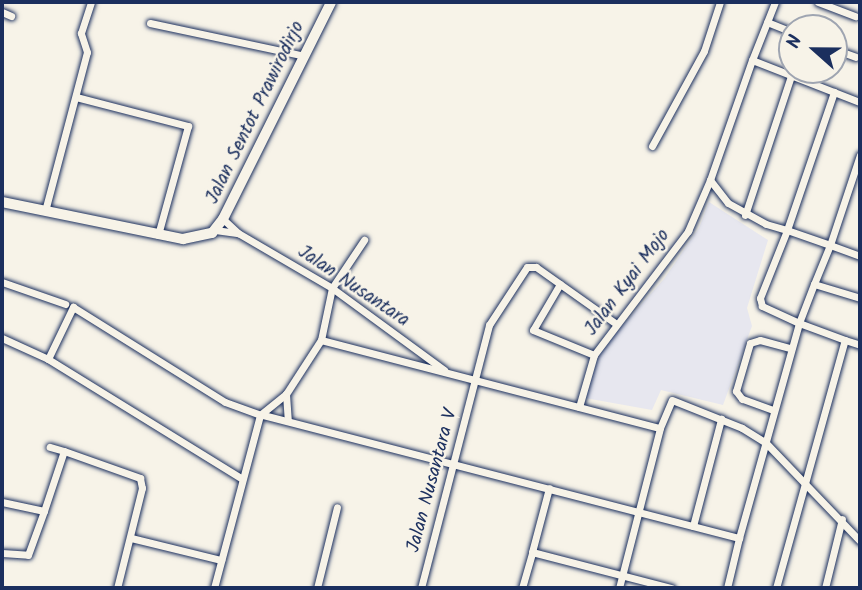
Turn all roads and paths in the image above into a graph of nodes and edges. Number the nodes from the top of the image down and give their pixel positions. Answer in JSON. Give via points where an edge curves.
{"nodes":[{"id":1,"x":90,"y":2,"type":"edge"},
{"id":2,"x":331,"y":2,"type":"edge"},
{"id":3,"x":720,"y":2,"type":"edge"},
{"id":4,"x":775,"y":2,"type":"edge"},
{"id":5,"x":818,"y":2,"type":"edge"},
{"id":6,"x":2,"y":12,"type":"edge"},
{"id":7,"x":11,"y":16,"type":"dead end"},
{"id":8,"x":855,"y":16,"type":"dead end"},
{"id":9,"x":767,"y":22,"type":"junction"},
{"id":10,"x":150,"y":23,"type":"dead end"},
{"id":11,"x":778,"y":26,"type":"edge"},
{"id":12,"x":848,"y":54,"type":"edge"},
{"id":13,"x":305,"y":56,"type":"junction"},
{"id":14,"x":856,"y":57,"type":"dead end"},
{"id":15,"x":752,"y":60,"type":"junction"},
{"id":16,"x":778,"y":71,"type":"edge"},
{"id":17,"x":788,"y":84,"type":"edge"},
{"id":18,"x":812,"y":84,"type":"edge"},
{"id":19,"x":834,"y":92,"type":"junction"},
{"id":20,"x":76,"y":97,"type":"junction"},
{"id":21,"x":860,"y":102,"type":"edge"},
{"id":22,"x":652,"y":146,"type":"dead end"},
{"id":23,"x":860,"y":155,"type":"edge"},
{"id":24,"x":710,"y":180,"type":"junction"},
{"id":25,"x":2,"y":203,"type":"edge"},
{"id":26,"x":45,"y":211,"type":"junction"},
{"id":27,"x":745,"y":215,"type":"junction"},
{"id":28,"x":223,"y":219,"type":"junction"},
{"id":29,"x":215,"y":230,"type":"junction"},
{"id":30,"x":787,"y":230,"type":"junction"},
{"id":31,"x":237,"y":233,"type":"junction"},
{"id":32,"x":158,"y":235,"type":"junction"},
{"id":33,"x":364,"y":240,"type":"dead end"},
{"id":34,"x":830,"y":246,"type":"junction"},
{"id":35,"x":860,"y":256,"type":"edge"},
{"id":36,"x":2,"y":282,"type":"edge"},
{"id":37,"x":560,"y":284,"type":"junction"},
{"id":38,"x":814,"y":284,"type":"junction"},
{"id":39,"x":332,"y":288,"type":"junction"},
{"id":40,"x":860,"y":298,"type":"edge"},
{"id":41,"x":65,"y":304,"type":"dead end"},
{"id":42,"x":615,"y":323,"type":"junction"},
{"id":43,"x":799,"y":323,"type":"junction"},
{"id":44,"x":2,"y":338,"type":"edge"},
{"id":45,"x":321,"y":340,"type":"junction"},
{"id":46,"x":845,"y":340,"type":"junction"},
{"id":47,"x":860,"y":345,"type":"edge"},
{"id":48,"x":790,"y":348,"type":"junction"},
{"id":49,"x":594,"y":355,"type":"junction"},
{"id":50,"x":48,"y":359,"type":"junction"},
{"id":51,"x":448,"y":372,"type":"junction"},
{"id":52,"x":475,"y":381,"type":"junction"},
{"id":53,"x":286,"y":394,"type":"junction"},
{"id":54,"x":579,"y":407,"type":"junction"},
{"id":55,"x":773,"y":410,"type":"junction"},
{"id":56,"x":262,"y":415,"type":"junction"},
{"id":57,"x":721,"y":419,"type":"junction"},
{"id":58,"x":288,"y":420,"type":"junction"},
{"id":59,"x":660,"y":428,"type":"junction"},
{"id":60,"x":766,"y":443,"type":"junction"},
{"id":61,"x":50,"y":447,"type":"dead end"},
{"id":62,"x":64,"y":451,"type":"junction"},
{"id":63,"x":454,"y":463,"type":"junction"},
{"id":64,"x":804,"y":478,"type":"junction"},
{"id":65,"x":242,"y":479,"type":"junction"},
{"id":66,"x":549,"y":488,"type":"junction"},
{"id":67,"x":2,"y":502,"type":"edge"},
{"id":68,"x":337,"y":506,"type":"dead end"},
{"id":69,"x":44,"y":511,"type":"junction"},
{"id":70,"x":640,"y":512,"type":"junction"},
{"id":71,"x":842,"y":519,"type":"junction"},
{"id":72,"x":692,"y":526,"type":"junction"},
{"id":73,"x":131,"y":538,"type":"junction"},
{"id":74,"x":739,"y":538,"type":"junction"},
{"id":75,"x":860,"y":541,"type":"edge"},
{"id":76,"x":532,"y":552,"type":"junction"},
{"id":77,"x":2,"y":553,"type":"edge"},
{"id":78,"x":221,"y":560,"type":"junction"},
{"id":79,"x":623,"y":576,"type":"junction"},
{"id":80,"x":117,"y":588,"type":"edge"},
{"id":81,"x":214,"y":588,"type":"edge"},
{"id":82,"x":317,"y":588,"type":"edge"},
{"id":83,"x":421,"y":588,"type":"edge"},
{"id":84,"x":522,"y":588,"type":"edge"},
{"id":85,"x":619,"y":588,"type":"edge"},
{"id":86,"x":671,"y":588,"type":"edge"},
{"id":87,"x":727,"y":588,"type":"edge"},
{"id":88,"x":776,"y":588,"type":"edge"},
{"id":89,"x":825,"y":588,"type":"edge"}],
"edges":[{"from":1,"to":20,"type":"street","via":[[81,33],[87,52]]},
{"from":2,"to":13,"type":"street","name":"Jalan Sentot Prawirodirjo"},
{"from":3,"to":22,"type":"street","via":[[704,51]]},
{"from":4,"to":9,"type":"street","name":"Jalan Kyai Mojo"},
{"from":5,"to":8,"type":"street"},
{"from":6,"to":7,"type":"street"},
{"from":9,"to":11,"type":"street"},
{"from":9,"to":15,"type":"street","name":"Jalan Kyai Mojo"},
{"from":10,"to":13,"type":"street"},
{"from":12,"to":14,"type":"street"},
{"from":13,"to":28,"type":"street","name":"Jalan Sentot Prawirodirjo"},
{"from":15,"to":16,"type":"street"},
{"from":15,"to":24,"type":"street","name":"Jalan Kyai Mojo"},
{"from":17,"to":27,"type":"street"},
{"from":18,"to":19,"type":"street"},
{"from":19,"to":21,"type":"street"},
{"from":19,"to":30,"type":"street"},
{"from":20,"to":26,"type":"street"},
{"from":20,"to":32,"type":"street","via":[[188,126]]},
{"from":23,"to":34,"type":"street"},
{"from":24,"to":27,"type":"street","via":[[728,203]]},
{"from":24,"to":42,"type":"street","name":"Jalan Kyai Mojo","via":[[688,231]]},
{"from":25,"to":26,"type":"street","name":"Jalan Sentot Prawirodirjo"},
{"from":26,"to":32,"type":"street","name":"Jalan Sentot Prawirodirjo"},
{"from":27,"to":30,"type":"street"},
{"from":28,"to":29,"type":"street","name":"Jalan Sentot Prawirodirjo"},
{"from":28,"to":31,"type":"street"},
{"from":29,"to":31,"type":"street"},
{"from":29,"to":32,"type":"street","name":"Jalan Sentot Prawirodirjo","via":[[191,240]]},
{"from":30,"to":34,"type":"street"},
{"from":30,"to":43,"type":"street","via":[[761,304]]},
{"from":31,"to":39,"type":"street","name":"Jalan Nusantara"},
{"from":33,"to":39,"type":"street"},
{"from":34,"to":35,"type":"street"},
{"from":34,"to":38,"type":"street"},
{"from":36,"to":41,"type":"street"},
{"from":37,"to":42,"type":"street"},
{"from":37,"to":49,"type":"street","via":[[533,330]]},
{"from":37,"to":52,"type":"street","name":"Jalan Nusantara V","via":[[536,267],[527,268],[491,319]]},
{"from":38,"to":40,"type":"street"},
{"from":38,"to":43,"type":"street"},
{"from":39,"to":45,"type":"street"},
{"from":39,"to":51,"type":"street","name":"Jalan Nusantara"},
{"from":42,"to":49,"type":"street","name":"Jalan Kyai Mojo"},
{"from":43,"to":46,"type":"street"},
{"from":43,"to":48,"type":"street"},
{"from":44,"to":50,"type":"street"},
{"from":45,"to":51,"type":"street"},
{"from":45,"to":53,"type":"street"},
{"from":46,"to":47,"type":"street"},
{"from":46,"to":64,"type":"street"},
{"from":48,"to":55,"type":"street"},
{"from":48,"to":55,"type":"street","via":[[754,340],[736,391],[740,398]]},
{"from":49,"to":54,"type":"street","name":"Jalan Kyai Mojo"},
{"from":50,"to":56,"type":"street","via":[[73,307],[225,402]]},
{"from":50,"to":65,"type":"street"},
{"from":51,"to":52,"type":"street"},
{"from":52,"to":54,"type":"street"},
{"from":52,"to":63,"type":"street","name":"Jalan Nusantara V"},
{"from":53,"to":56,"type":"street"},
{"from":53,"to":58,"type":"street"},
{"from":54,"to":59,"type":"street"},
{"from":55,"to":60,"type":"street"},
{"from":56,"to":58,"type":"street"},
{"from":56,"to":65,"type":"street"},
{"from":57,"to":59,"type":"street","via":[[672,400]]},
{"from":57,"to":60,"type":"street"},
{"from":57,"to":72,"type":"street"},
{"from":58,"to":63,"type":"street"},
{"from":59,"to":70,"type":"street"},
{"from":60,"to":64,"type":"street"},
{"from":60,"to":74,"type":"street"},
{"from":61,"to":62,"type":"street"},
{"from":62,"to":69,"type":"street"},
{"from":62,"to":73,"type":"street","via":[[140,478]]},
{"from":63,"to":66,"type":"street"},
{"from":63,"to":83,"type":"street","name":"Jalan Nusantara V"},
{"from":64,"to":71,"type":"street"},
{"from":64,"to":88,"type":"street"},
{"from":65,"to":78,"type":"street"},
{"from":66,"to":70,"type":"street"},
{"from":66,"to":76,"type":"street"},
{"from":67,"to":69,"type":"street"},
{"from":68,"to":82,"type":"street"},
{"from":69,"to":77,"type":"street","via":[[27,555]]},
{"from":70,"to":72,"type":"street"},
{"from":70,"to":79,"type":"street"},
{"from":71,"to":75,"type":"street"},
{"from":71,"to":89,"type":"street"},
{"from":72,"to":74,"type":"street"},
{"from":73,"to":78,"type":"street"},
{"from":73,"to":80,"type":"street"},
{"from":74,"to":87,"type":"street"},
{"from":76,"to":79,"type":"street"},
{"from":76,"to":84,"type":"street"},
{"from":78,"to":81,"type":"street"},
{"from":79,"to":85,"type":"street"},
{"from":79,"to":86,"type":"street"}]}
